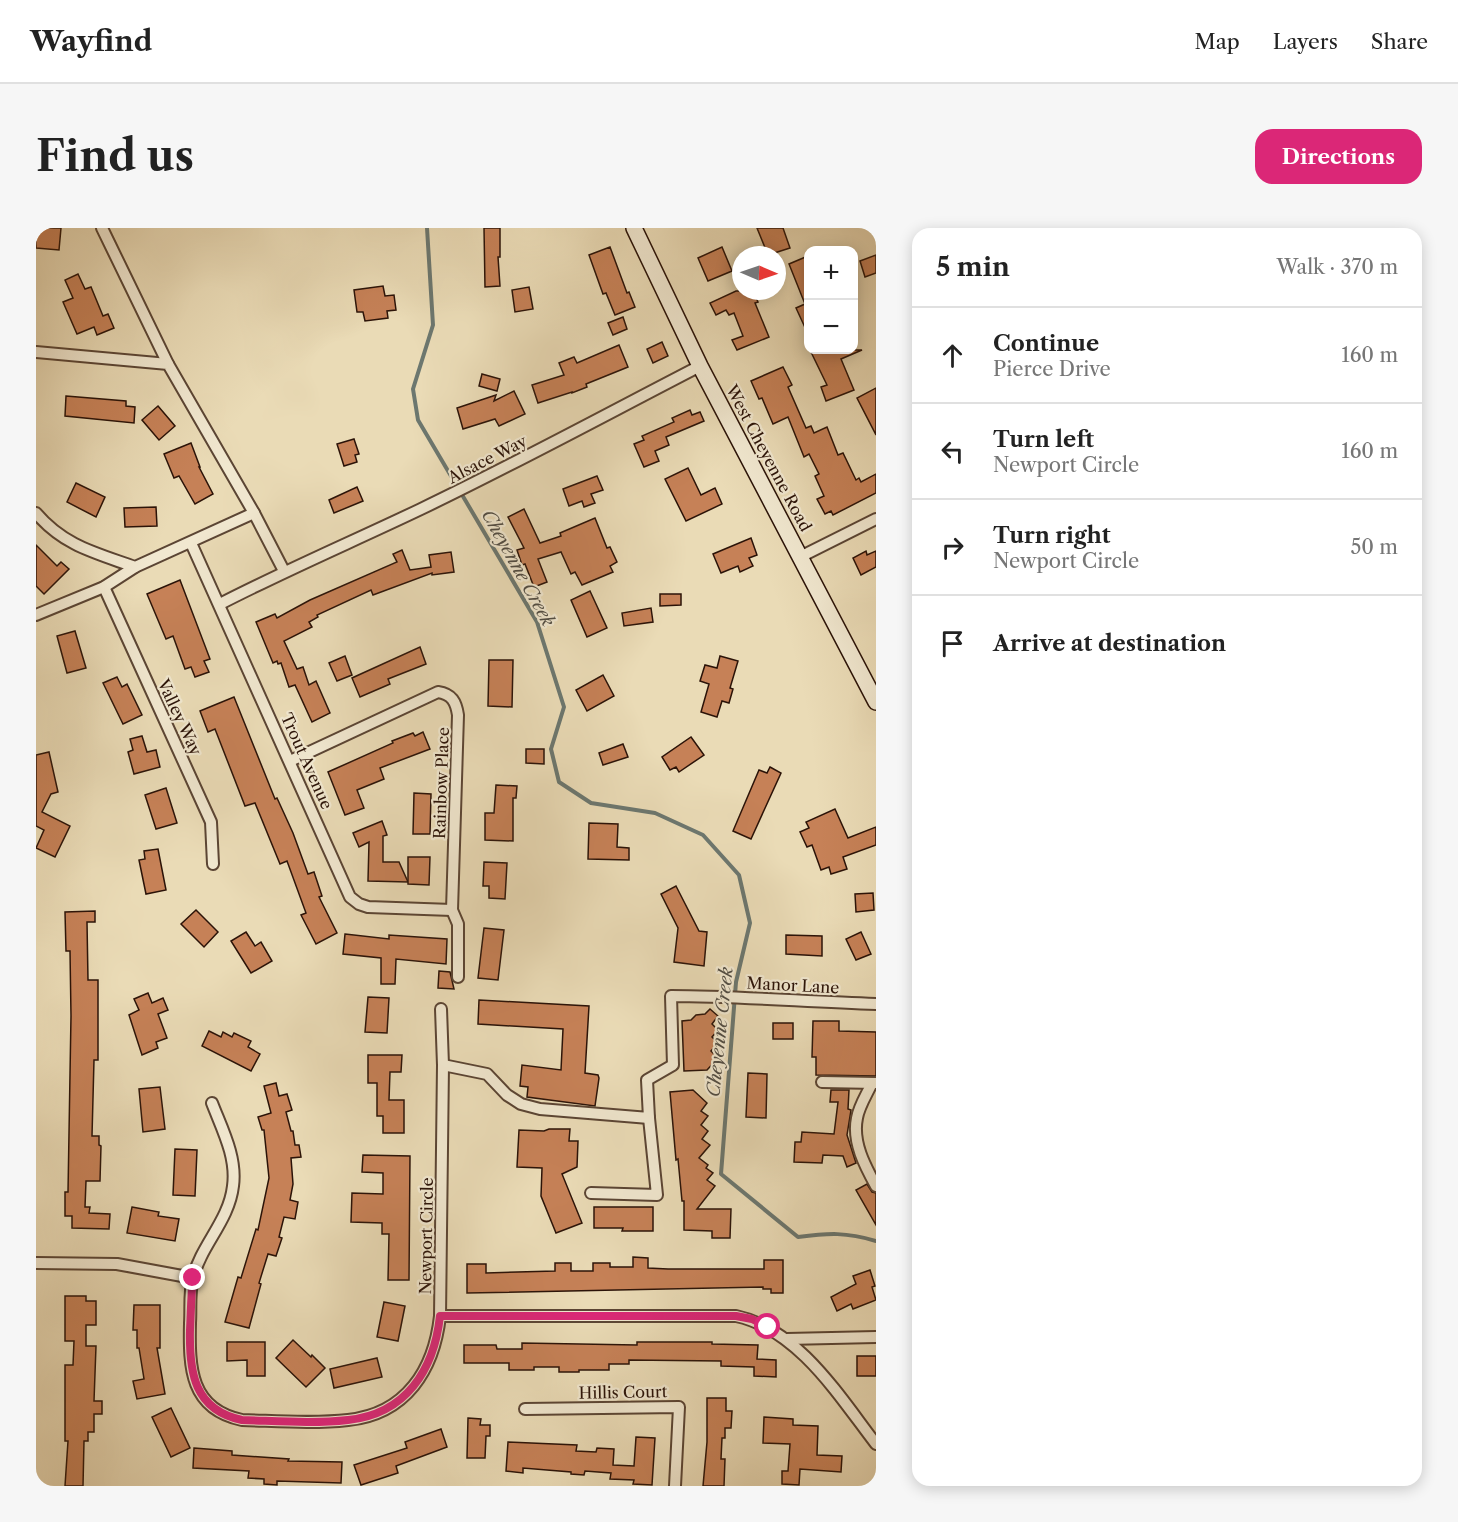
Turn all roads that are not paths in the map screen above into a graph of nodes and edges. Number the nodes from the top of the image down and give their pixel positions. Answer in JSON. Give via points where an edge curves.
{"nodes":[{"id":1,"x":102,"y":228,"type":"edge"},
{"id":2,"x":634,"y":228,"type":"edge"},
{"id":3,"x":36,"y":352,"type":"edge"},
{"id":4,"x":168,"y":364,"type":"junction"},
{"id":5,"x":700,"y":366,"type":"junction"},
{"id":6,"x":36,"y":513,"type":"edge"},
{"id":7,"x":254,"y":513,"type":"junction"},
{"id":8,"x":876,"y":519,"type":"edge"},
{"id":9,"x":191,"y":543,"type":"junction"},
{"id":10,"x":800,"y":557,"type":"junction"},
{"id":11,"x":135,"y":567,"type":"junction"},
{"id":12,"x":284,"y":571,"type":"junction"},
{"id":13,"x":104,"y":587,"type":"junction"},
{"id":14,"x":220,"y":604,"type":"junction"},
{"id":15,"x":36,"y":615,"type":"edge"},
{"id":16,"x":876,"y":702,"type":"edge"},
{"id":17,"x":290,"y":761,"type":"junction"},
{"id":18,"x":213,"y":864,"type":"dead end"},
{"id":19,"x":452,"y":910,"type":"junction"},
{"id":20,"x":458,"y":977,"type":"dead end"},
{"id":21,"x":876,"y":1004,"type":"edge"},
{"id":22,"x":441,"y":1009,"type":"dead end"},
{"id":23,"x":443,"y":1065,"type":"junction"},
{"id":24,"x":822,"y":1082,"type":"dead end"},
{"id":25,"x":874,"y":1083,"type":"edge"},
{"id":26,"x":212,"y":1103,"type":"dead end"},
{"id":27,"x":649,"y":1118,"type":"junction"},
{"id":28,"x":876,"y":1186,"type":"edge"},
{"id":29,"x":591,"y":1193,"type":"dead end"},
{"id":30,"x":36,"y":1263,"type":"edge"},
{"id":31,"x":193,"y":1278,"type":"junction"},
{"id":32,"x":440,"y":1316,"type":"junction"},
{"id":33,"x":876,"y":1337,"type":"edge"},
{"id":34,"x":787,"y":1339,"type":"junction"},
{"id":35,"x":525,"y":1409,"type":"dead end"},
{"id":36,"x":876,"y":1444,"type":"edge"},
{"id":37,"x":675,"y":1486,"type":"edge"}],
"edges":[{"from":1,"to":4,"type":"street"},
{"from":2,"to":5,"type":"main road","name":"West Cheyenne Road"},
{"from":3,"to":4,"type":"street"},
{"from":4,"to":7,"type":"street"},
{"from":5,"to":10,"type":"main road","name":"West Cheyenne Road"},
{"from":5,"to":12,"type":"street","name":"Alsace Way","via":[[494,474]]},
{"from":6,"to":11,"type":"street","via":[[56,534],[73,544]]},
{"from":7,"to":9,"type":"street"},
{"from":7,"to":12,"type":"street"},
{"from":8,"to":10,"type":"street"},
{"from":9,"to":11,"type":"street"},
{"from":9,"to":14,"type":"street","name":"Trout Avenue"},
{"from":10,"to":16,"type":"main road","name":"West Cheyenne Road"},
{"from":11,"to":13,"type":"street"},
{"from":12,"to":14,"type":"street","name":"Alsace Way"},
{"from":13,"to":15,"type":"street"},
{"from":13,"to":18,"type":"street","name":"Valley Way","via":[[211,822]]},
{"from":14,"to":17,"type":"street","name":"Trout Avenue"},
{"from":17,"to":19,"type":"street","name":"Trout Avenue","via":[[350,897],[368,907]]},
{"from":17,"to":19,"type":"street","name":"Rainbow Place","via":[[438,692],[452,698],[458,715]]},
{"from":19,"to":20,"type":"street","name":"Rainbow Place","via":[[458,924]]},
{"from":21,"to":27,"type":"street","name":"Manor Lane","via":[[671,996],[673,1065],[647,1080]]},
{"from":22,"to":23,"type":"street","name":"Newport Circle"},
{"from":23,"to":27,"type":"street","via":[[487,1074],[507,1095],[540,1109]]},
{"from":23,"to":32,"type":"street","name":"Newport Circle"},
{"from":24,"to":25,"type":"street"},
{"from":25,"to":28,"type":"street","via":[[857,1118],[856,1130],[864,1164]]},
{"from":26,"to":31,"type":"street","name":"Newport Circle","via":[[233,1162],[233,1187],[226,1212]]},
{"from":27,"to":29,"type":"street","via":[[657,1195]]},
{"from":30,"to":31,"type":"street","via":[[117,1264]]},
{"from":31,"to":32,"type":"street","name":"Newport Circle","via":[[189,1354],[194,1378],[208,1403],[228,1417],[242,1420],[350,1420],[382,1410],[398,1401],[424,1373],[438,1338]]},
{"from":32,"to":34,"type":"street","via":[[736,1316],[752,1319]]},
{"from":33,"to":34,"type":"street"},
{"from":34,"to":36,"type":"street","via":[[829,1382]]},
{"from":35,"to":37,"type":"street","name":"Hillis Court","via":[[679,1407]]}]}
